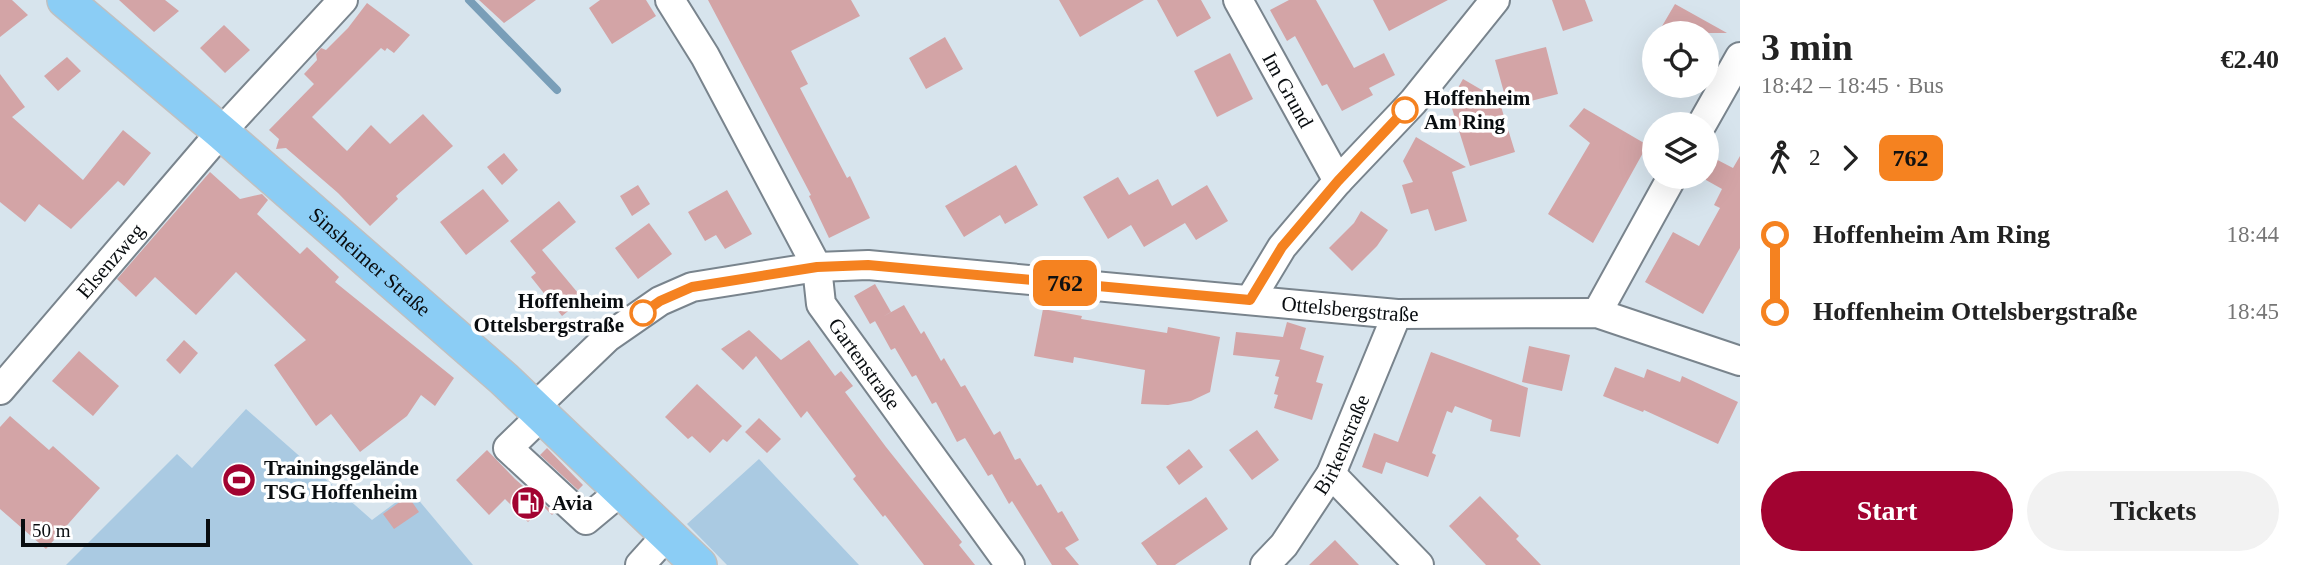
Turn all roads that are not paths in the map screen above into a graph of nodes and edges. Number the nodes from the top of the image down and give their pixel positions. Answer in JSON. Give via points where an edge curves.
{"nodes":[{"id":1,"x":65,"y":0,"type":"edge"},
{"id":2,"x":343,"y":0,"type":"edge"},
{"id":3,"x":670,"y":0,"type":"edge"},
{"id":4,"x":1238,"y":0,"type":"edge"},
{"id":5,"x":1495,"y":0,"type":"edge"},
{"id":6,"x":1740,"y":57,"type":"edge"},
{"id":7,"x":1709,"y":112,"type":"edge"},
{"id":8,"x":221,"y":132,"type":"junction"},
{"id":9,"x":1338,"y":181,"type":"junction"},
{"id":10,"x":1665,"y":189,"type":"edge"},
{"id":11,"x":817,"y":267,"type":"junction"},
{"id":12,"x":1250,"y":300,"type":"junction"},
{"id":13,"x":1597,"y":313,"type":"junction"},
{"id":14,"x":1397,"y":314,"type":"junction"},
{"id":15,"x":1740,"y":361,"type":"edge"},
{"id":16,"x":0,"y":390,"type":"edge"},
{"id":17,"x":539,"y":411,"type":"junction"},
{"id":18,"x":1331,"y":474,"type":"junction"},
{"id":19,"x":622,"y":490,"type":"junction"},
{"id":20,"x":668,"y":534,"type":"junction"},
{"id":21,"x":640,"y":565,"type":"edge"},
{"id":22,"x":699,"y":565,"type":"edge"},
{"id":23,"x":1010,"y":565,"type":"edge"},
{"id":24,"x":1265,"y":565,"type":"edge"},
{"id":25,"x":1419,"y":565,"type":"edge"}],
"edges":[{"from":1,"to":8,"type":"main road","name":"Sinsheimer Straße"},
{"from":2,"to":8,"type":"street","name":"Elsenzweg"},
{"from":3,"to":11,"type":"street","name":"Gartenstraße","via":[[705,56]]},
{"from":4,"to":9,"type":"street","name":"Im Grund"},
{"from":5,"to":9,"type":"street","via":[[1413,102]]},
{"from":6,"to":7,"type":"street"},
{"from":8,"to":16,"type":"street","name":"Elsenzweg"},
{"from":8,"to":17,"type":"main road","name":"Sinsheimer Straße"},
{"from":9,"to":12,"type":"street","via":[[1282,247]]},
{"from":10,"to":13,"type":"street"},
{"from":11,"to":12,"type":"street","name":"Ottelsbergstraße","via":[[868,265]]},
{"from":11,"to":17,"type":"street","name":"Ottelsbergstraße","via":[[692,287],[660,301],[608,337]]},
{"from":11,"to":23,"type":"street","name":"Gartenstraße","via":[[821,304]]},
{"from":12,"to":14,"type":"street","name":"Ottelsbergstraße"},
{"from":13,"to":14,"type":"street","name":"Ottelsbergstraße"},
{"from":13,"to":15,"type":"street","name":"Ottelsbergstraße"},
{"from":14,"to":18,"type":"street","name":"Birkenstraße"},
{"from":17,"to":19,"type":"main road","name":"Sinsheimer Straße"},
{"from":17,"to":19,"type":"street","name":"Ottelsbergstraße","via":[[508,448],[586,520]]},
{"from":18,"to":24,"type":"street","name":"Birkenstraße","via":[[1284,545]]},
{"from":18,"to":25,"type":"street"},
{"from":19,"to":20,"type":"main road","name":"Sinsheimer Straße"},
{"from":20,"to":21,"type":"street"},
{"from":20,"to":22,"type":"main road","name":"Sinsheimer Straße"}]}
